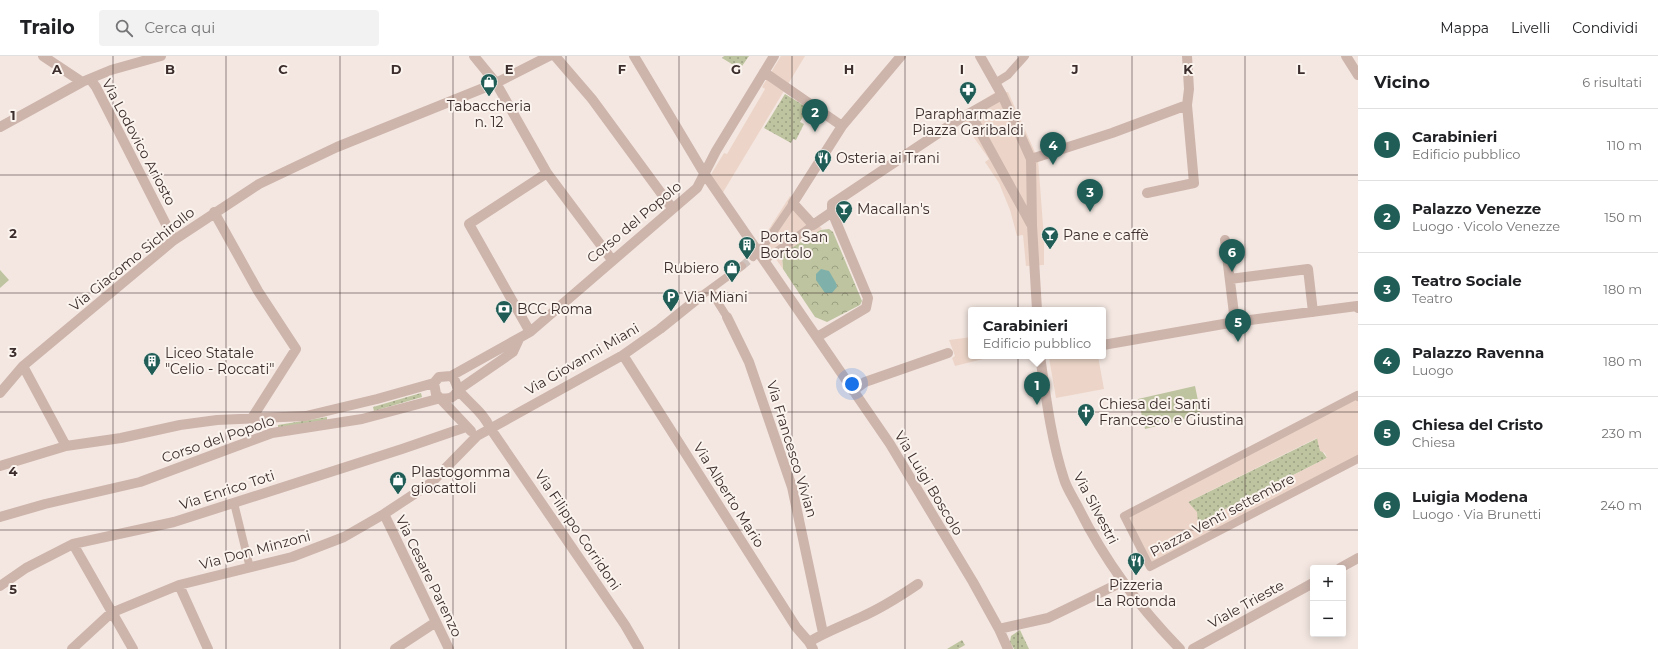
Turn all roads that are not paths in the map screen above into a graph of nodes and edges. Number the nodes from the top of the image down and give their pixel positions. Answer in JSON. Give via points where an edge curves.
{"nodes":[{"id":1,"x":44,"y":56,"type":"edge"},
{"id":2,"x":161,"y":56,"type":"edge"},
{"id":3,"x":474,"y":56,"type":"edge"},
{"id":4,"x":549,"y":56,"type":"edge"},
{"id":5,"x":555,"y":56,"type":"edge"},
{"id":6,"x":634,"y":56,"type":"edge"},
{"id":7,"x":774,"y":56,"type":"edge"},
{"id":8,"x":901,"y":56,"type":"edge"},
{"id":9,"x":980,"y":56,"type":"edge"},
{"id":10,"x":1025,"y":56,"type":"edge"},
{"id":11,"x":1187,"y":56,"type":"edge"},
{"id":12,"x":1346,"y":56,"type":"edge"},
{"id":13,"x":764,"y":72,"type":"junction"},
{"id":14,"x":1358,"y":75,"type":"edge"},
{"id":15,"x":86,"y":81,"type":"junction"},
{"id":16,"x":496,"y":83,"type":"junction"},
{"id":17,"x":995,"y":83,"type":"junction"},
{"id":18,"x":1002,"y":95,"type":"junction"},
{"id":19,"x":1187,"y":105,"type":"junction"},
{"id":20,"x":970,"y":113,"type":"junction"},
{"id":21,"x":842,"y":126,"type":"junction"},
{"id":22,"x":0,"y":127,"type":"edge"},
{"id":23,"x":1031,"y":159,"type":"junction"},
{"id":24,"x":547,"y":173,"type":"junction"},
{"id":25,"x":704,"y":174,"type":"junction"},
{"id":26,"x":1147,"y":192,"type":"dead end"},
{"id":27,"x":793,"y":203,"type":"junction"},
{"id":28,"x":672,"y":208,"type":"junction"},
{"id":29,"x":214,"y":212,"type":"junction"},
{"id":30,"x":832,"y":212,"type":"junction"},
{"id":31,"x":813,"y":225,"type":"junction"},
{"id":32,"x":1032,"y":225,"type":"junction"},
{"id":33,"x":174,"y":240,"type":"junction"},
{"id":34,"x":1224,"y":240,"type":"dead end"},
{"id":35,"x":759,"y":256,"type":"junction"},
{"id":36,"x":612,"y":260,"type":"junction"},
{"id":37,"x":742,"y":266,"type":"tunnel mouth"},
{"id":38,"x":1230,"y":279,"type":"junction"},
{"id":39,"x":710,"y":290,"type":"junction"},
{"id":40,"x":701,"y":296,"type":"joint"},
{"id":41,"x":1037,"y":307,"type":"edge"},
{"id":42,"x":1358,"y":308,"type":"edge"},
{"id":43,"x":1313,"y":312,"type":"junction"},
{"id":44,"x":727,"y":317,"type":"joint"},
{"id":45,"x":1235,"y":322,"type":"junction"},
{"id":46,"x":530,"y":332,"type":"junction"},
{"id":47,"x":817,"y":337,"type":"junction"},
{"id":48,"x":518,"y":339,"type":"junction"},
{"id":49,"x":1106,"y":344,"type":"edge"},
{"id":50,"x":948,"y":353,"type":"dead end"},
{"id":51,"x":623,"y":355,"type":"junction"},
{"id":52,"x":1040,"y":359,"type":"edge"},
{"id":53,"x":23,"y":366,"type":"junction"},
{"id":54,"x":451,"y":376,"type":"junction"},
{"id":55,"x":434,"y":383,"type":"junction"},
{"id":56,"x":458,"y":390,"type":"junction"},
{"id":57,"x":853,"y":391,"type":"junction"},
{"id":58,"x":0,"y":393,"type":"edge"},
{"id":59,"x":1358,"y":397,"type":"edge"},
{"id":60,"x":441,"y":398,"type":"junction"},
{"id":61,"x":252,"y":418,"type":"junction"},
{"id":62,"x":466,"y":427,"type":"junction"},
{"id":63,"x":490,"y":428,"type":"junction"},
{"id":64,"x":477,"y":436,"type":"junction"},
{"id":65,"x":66,"y":446,"type":"junction"},
{"id":66,"x":1358,"y":458,"type":"edge"},
{"id":67,"x":0,"y":466,"type":"edge"},
{"id":68,"x":1171,"y":496,"type":"dead end"},
{"id":69,"x":234,"y":503,"type":"junction"},
{"id":70,"x":384,"y":514,"type":"junction"},
{"id":71,"x":1125,"y":517,"type":"dead end"},
{"id":72,"x":0,"y":518,"type":"edge"},
{"id":73,"x":1194,"y":540,"type":"dead end"},
{"id":74,"x":73,"y":544,"type":"junction"},
{"id":75,"x":1358,"y":558,"type":"edge"},
{"id":76,"x":1148,"y":562,"type":"dead end"},
{"id":77,"x":1345,"y":565,"type":"edge"},
{"id":78,"x":250,"y":568,"type":"junction"},
{"id":79,"x":1122,"y":582,"type":"junction"},
{"id":80,"x":918,"y":584,"type":"dead end"},
{"id":81,"x":179,"y":585,"type":"junction"},
{"id":82,"x":1310,"y":585,"type":"edge"},
{"id":83,"x":0,"y":586,"type":"edge"},
{"id":84,"x":112,"y":613,"type":"junction"},
{"id":85,"x":436,"y":622,"type":"junction"},
{"id":86,"x":999,"y":629,"type":"junction"},
{"id":87,"x":823,"y":633,"type":"junction"},
{"id":88,"x":811,"y":645,"type":"edge"},
{"id":89,"x":72,"y":649,"type":"edge"},
{"id":90,"x":133,"y":649,"type":"edge"},
{"id":91,"x":208,"y":649,"type":"edge"},
{"id":92,"x":394,"y":649,"type":"edge"},
{"id":93,"x":449,"y":649,"type":"edge"},
{"id":94,"x":639,"y":649,"type":"edge"},
{"id":95,"x":1008,"y":649,"type":"edge"},
{"id":96,"x":1180,"y":649,"type":"edge"},
{"id":97,"x":1193,"y":649,"type":"edge"}],
"edges":[{"from":1,"to":15,"type":"street"},
{"from":2,"to":15,"type":"street","via":[[111,70]]},
{"from":3,"to":16,"type":"street"},
{"from":4,"to":16,"type":"street","name":"Via Giacomo Sichirollo"},
{"from":5,"to":28,"type":"street","via":[[592,99]]},
{"from":6,"to":25,"type":"street","name":"Via Luigi Boscolo"},
{"from":7,"to":13,"type":"street","name":"Corso del Popolo"},
{"from":8,"to":21,"type":"street"},
{"from":9,"to":17,"type":"street"},
{"from":10,"to":17,"type":"street","via":[[1008,75]]},
{"from":11,"to":19,"type":"street"},
{"from":12,"to":14,"type":"street"},
{"from":13,"to":21,"type":"street"},
{"from":13,"to":25,"type":"street","name":"Corso del Popolo"},
{"from":15,"to":22,"type":"street"},
{"from":15,"to":33,"type":"street","name":"Via Lodovico Ariosto","via":[[96,87]]},
{"from":16,"to":24,"type":"street"},
{"from":16,"to":29,"type":"street","name":"Via Giacomo Sichirollo","via":[[337,147],[259,184]]},
{"from":17,"to":18,"type":"street"},
{"from":18,"to":20,"type":"street"},
{"from":18,"to":23,"type":"street"},
{"from":19,"to":23,"type":"street"},
{"from":19,"to":26,"type":"street","via":[[1194,183]]},
{"from":20,"to":30,"type":"street","via":[[832,204]]},
{"from":20,"to":32,"type":"street"},
{"from":21,"to":27,"type":"street"},
{"from":23,"to":32,"type":"street"},
{"from":24,"to":36,"type":"street"},
{"from":24,"to":46,"type":"street","via":[[469,224]]},
{"from":25,"to":28,"type":"street","name":"Corso del Popolo","via":[[697,188]]},
{"from":25,"to":35,"type":"street","name":"Via Luigi Boscolo"},
{"from":27,"to":31,"type":"street"},
{"from":27,"to":35,"type":"street"},
{"from":28,"to":36,"type":"street","name":"Corso del Popolo"},
{"from":29,"to":33,"type":"street","name":"Via Giacomo Sichirollo"},
{"from":29,"to":61,"type":"street","via":[[258,290],[296,349]]},
{"from":30,"to":31,"type":"street"},
{"from":30,"to":47,"type":"street","via":[[868,298],[866,308]]},
{"from":31,"to":35,"type":"street"},
{"from":32,"to":41,"type":"street"},
{"from":33,"to":53,"type":"street","name":"Via Giacomo Sichirollo"},
{"from":34,"to":38,"type":"street"},
{"from":35,"to":47,"type":"street","name":"Via Luigi Boscolo"},
{"from":36,"to":46,"type":"street","name":"Corso del Popolo"},
{"from":37,"to":39,"type":"street","name":"Via Giovanni Miani"},
{"from":38,"to":43,"type":"street","via":[[1308,269]]},
{"from":38,"to":45,"type":"street"},
{"from":39,"to":40,"type":"street","name":"Via Giovanni Miani"},
{"from":39,"to":44,"type":"street","name":"Via Francesco Vivian"},
{"from":40,"to":51,"type":"street","name":"Via Giovanni Miani"},
{"from":42,"to":43,"type":"street","via":[[1357,306]]},
{"from":43,"to":45,"type":"street"},
{"from":44,"to":87,"type":"street","name":"Via Francesco Vivian","via":[[749,362],[792,487]]},
{"from":45,"to":49,"type":"street"},
{"from":46,"to":48,"type":"street","name":"Corso del Popolo"},
{"from":47,"to":57,"type":"street","name":"Via Luigi Boscolo"},
{"from":48,"to":54,"type":"street","name":"Corso del Popolo","via":[[506,343],[486,358]]},
{"from":48,"to":56,"type":"street","name":"Corso del Popolo","via":[[513,352]]},
{"from":50,"to":57,"type":"street","via":[[865,382]]},
{"from":51,"to":63,"type":"street","name":"Via Giovanni Miani"},
{"from":51,"to":88,"type":"street","name":"Via Alberto Mario","via":[[796,627]]},
{"from":52,"to":79,"type":"street","name":"Via Silvestri","via":[[1049,421],[1064,480],[1091,534]]},
{"from":53,"to":58,"type":"street","name":"Via Giacomo Sichirollo"},
{"from":53,"to":65,"type":"street"},
{"from":54,"to":55,"type":"street","name":"Corso del Popolo","via":[[443,375]]},
{"from":54,"to":56,"type":"street","via":[[457,382]]},
{"from":55,"to":60,"type":"street","via":[[436,394]]},
{"from":55,"to":61,"type":"street","name":"Corso del Popolo","via":[[306,416]]},
{"from":56,"to":60,"type":"street","name":"Corso del Popolo","via":[[451,398]]},
{"from":56,"to":63,"type":"street","name":"Via Filippo Corridoni","via":[[486,418]]},
{"from":57,"to":86,"type":"street","name":"Via Luigi Boscolo","via":[[890,444]]},
{"from":59,"to":66,"type":"street","name":"Piazza Venti settembre","via":[[1357,395],[1124,516],[1150,567]]},
{"from":60,"to":62,"type":"street"},
{"from":60,"to":72,"type":"street","name":"Corso del Popolo","via":[[362,419],[272,433],[140,482],[45,504]]},
{"from":61,"to":65,"type":"street","name":"Corso del Popolo","via":[[217,420]]},
{"from":62,"to":64,"type":"street"},
{"from":62,"to":69,"type":"street","name":"Via Enrico Toti"},
{"from":63,"to":64,"type":"street","name":"Via Giovanni Miani"},
{"from":63,"to":94,"type":"street","name":"Via Filippo Corridoni","via":[[581,558]]},
{"from":64,"to":70,"type":"street","name":"Via Don Minzoni","via":[[431,483]]},
{"from":65,"to":67,"type":"street","name":"Corso del Popolo"},
{"from":68,"to":71,"type":"street"},
{"from":69,"to":74,"type":"street","name":"Via Enrico Toti","via":[[174,522]]},
{"from":69,"to":78,"type":"street"},
{"from":70,"to":78,"type":"street","name":"Via Don Minzoni","via":[[344,537],[292,557]]},
{"from":70,"to":85,"type":"street","name":"Via Cesare Parenzo"},
{"from":73,"to":76,"type":"street","name":"Piazza Venti settembre"},
{"from":74,"to":83,"type":"street","name":"Via Enrico Toti","via":[[26,568]]},
{"from":74,"to":84,"type":"street"},
{"from":75,"to":77,"type":"street"},
{"from":78,"to":81,"type":"street","name":"Via Don Minzoni"},
{"from":79,"to":86,"type":"street","via":[[1048,618]]},
{"from":79,"to":96,"type":"street","name":"Via Silvestri"},
{"from":80,"to":87,"type":"street","via":[[890,603]]},
{"from":81,"to":84,"type":"street","name":"Via Don Minzoni"},
{"from":81,"to":91,"type":"street"},
{"from":82,"to":97,"type":"street","name":"Viale Trieste"},
{"from":84,"to":89,"type":"street","name":"Via Don Minzoni"},
{"from":84,"to":90,"type":"street"},
{"from":85,"to":92,"type":"street"},
{"from":85,"to":93,"type":"street","name":"Via Cesare Parenzo"},
{"from":86,"to":95,"type":"street","name":"Via Luigi Boscolo"},
{"from":87,"to":88,"type":"street"}]}
